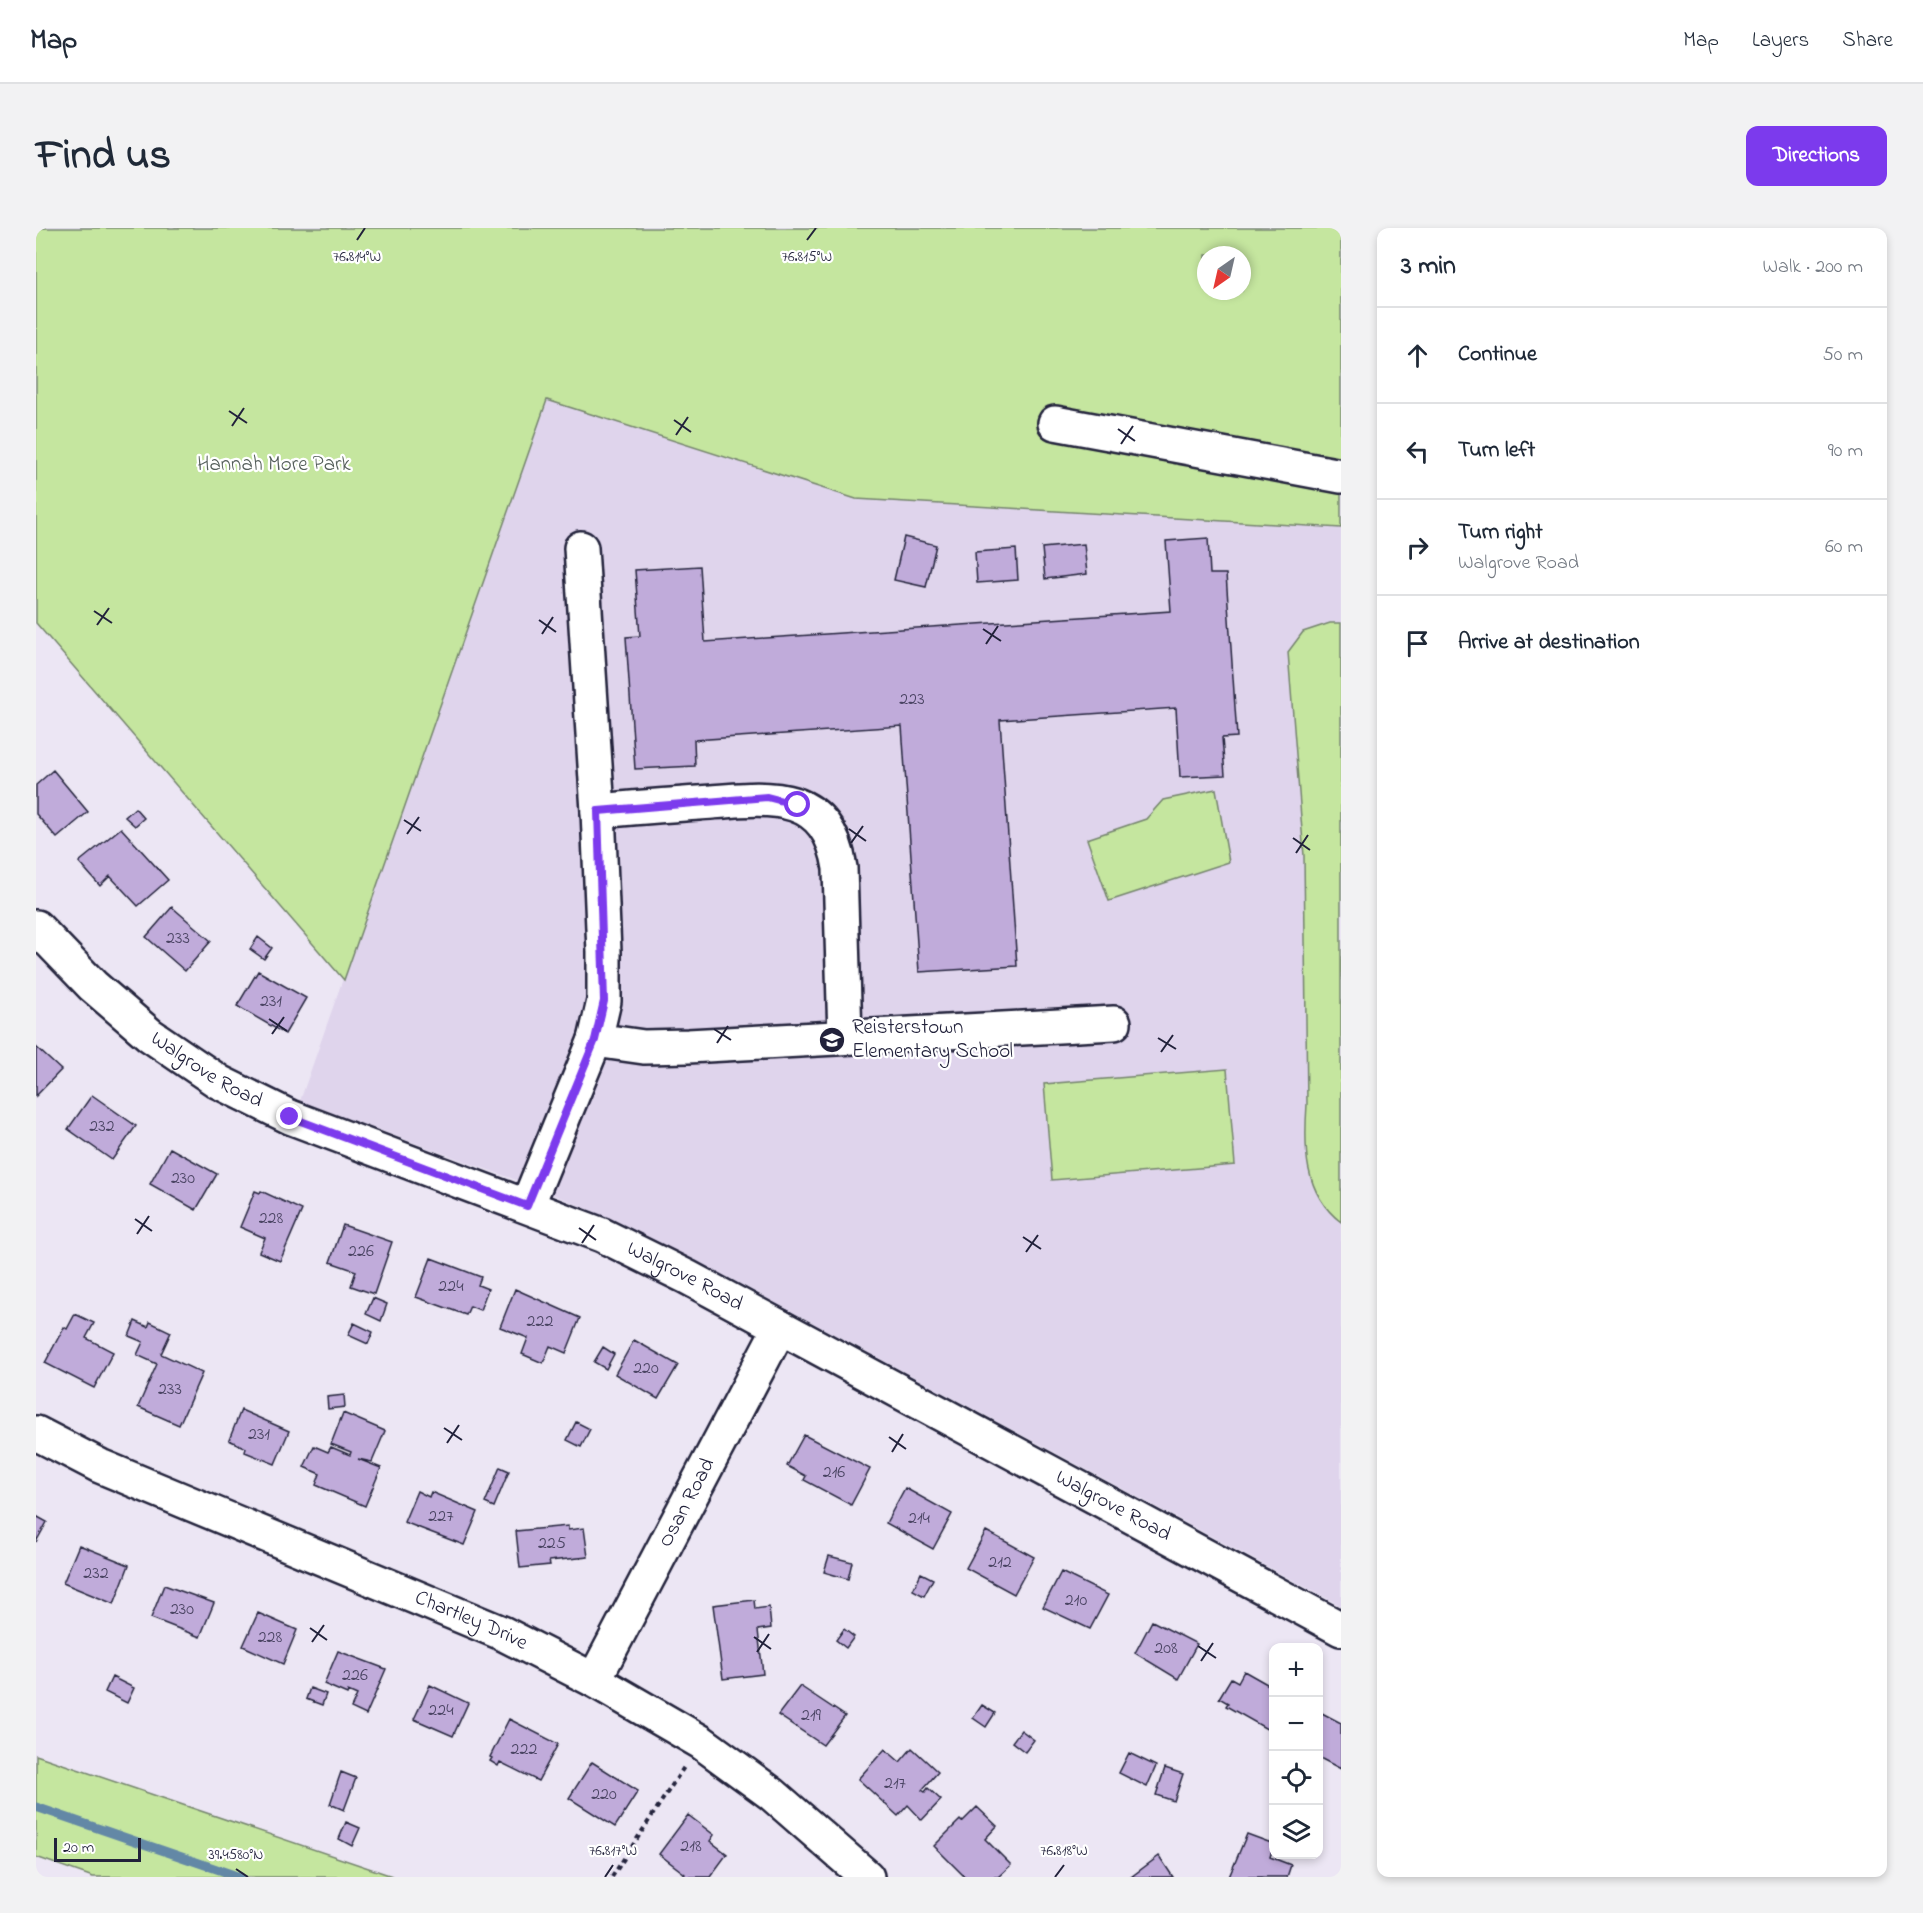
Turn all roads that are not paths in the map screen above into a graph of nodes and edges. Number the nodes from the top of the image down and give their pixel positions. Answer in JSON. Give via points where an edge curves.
{"nodes":[{"id":1,"x":1055,"y":423,"type":"dead end"},
{"id":2,"x":1341,"y":476,"type":"edge"},
{"id":3,"x":581,"y":548,"type":"dead end"},
{"id":4,"x":598,"y":811,"type":"junction"},
{"id":5,"x":36,"y":927,"type":"edge"},
{"id":6,"x":1114,"y":1023,"type":"dead end"},
{"id":7,"x":845,"y":1037,"type":"junction"},
{"id":8,"x":595,"y":1040,"type":"junction"},
{"id":9,"x":527,"y":1206,"type":"junction"},
{"id":10,"x":780,"y":1327,"type":"junction"},
{"id":11,"x":36,"y":1433,"type":"edge"},
{"id":12,"x":1341,"y":1629,"type":"edge"},
{"id":13,"x":594,"y":1680,"type":"junction"},
{"id":14,"x":867,"y":1877,"type":"edge"}],
"edges":[{"from":1,"to":2,"type":"street"},
{"from":3,"to":4,"type":"street"},
{"from":4,"to":7,"type":"street","via":[[767,797],[798,805],[813,816],[828,830],[840,868]]},
{"from":4,"to":8,"type":"street","via":[[604,1001]]},
{"from":5,"to":9,"type":"street","name":"Walgrove Road","via":[[93,986],[150,1035],[219,1082],[290,1117]]},
{"from":6,"to":7,"type":"street"},
{"from":7,"to":8,"type":"street","via":[[644,1047]]},
{"from":8,"to":9,"type":"street"},
{"from":9,"to":10,"type":"street","name":"Walgrove Road","via":[[602,1236]]},
{"from":10,"to":12,"type":"street","name":"Walgrove Road"},
{"from":10,"to":13,"type":"street","name":"Osan Road"},
{"from":11,"to":13,"type":"street","name":"Chartley Drive","via":[[100,1466],[502,1633]]},
{"from":13,"to":14,"type":"street","name":"Chartley Drive","via":[[701,1742],[772,1794]]}]}
